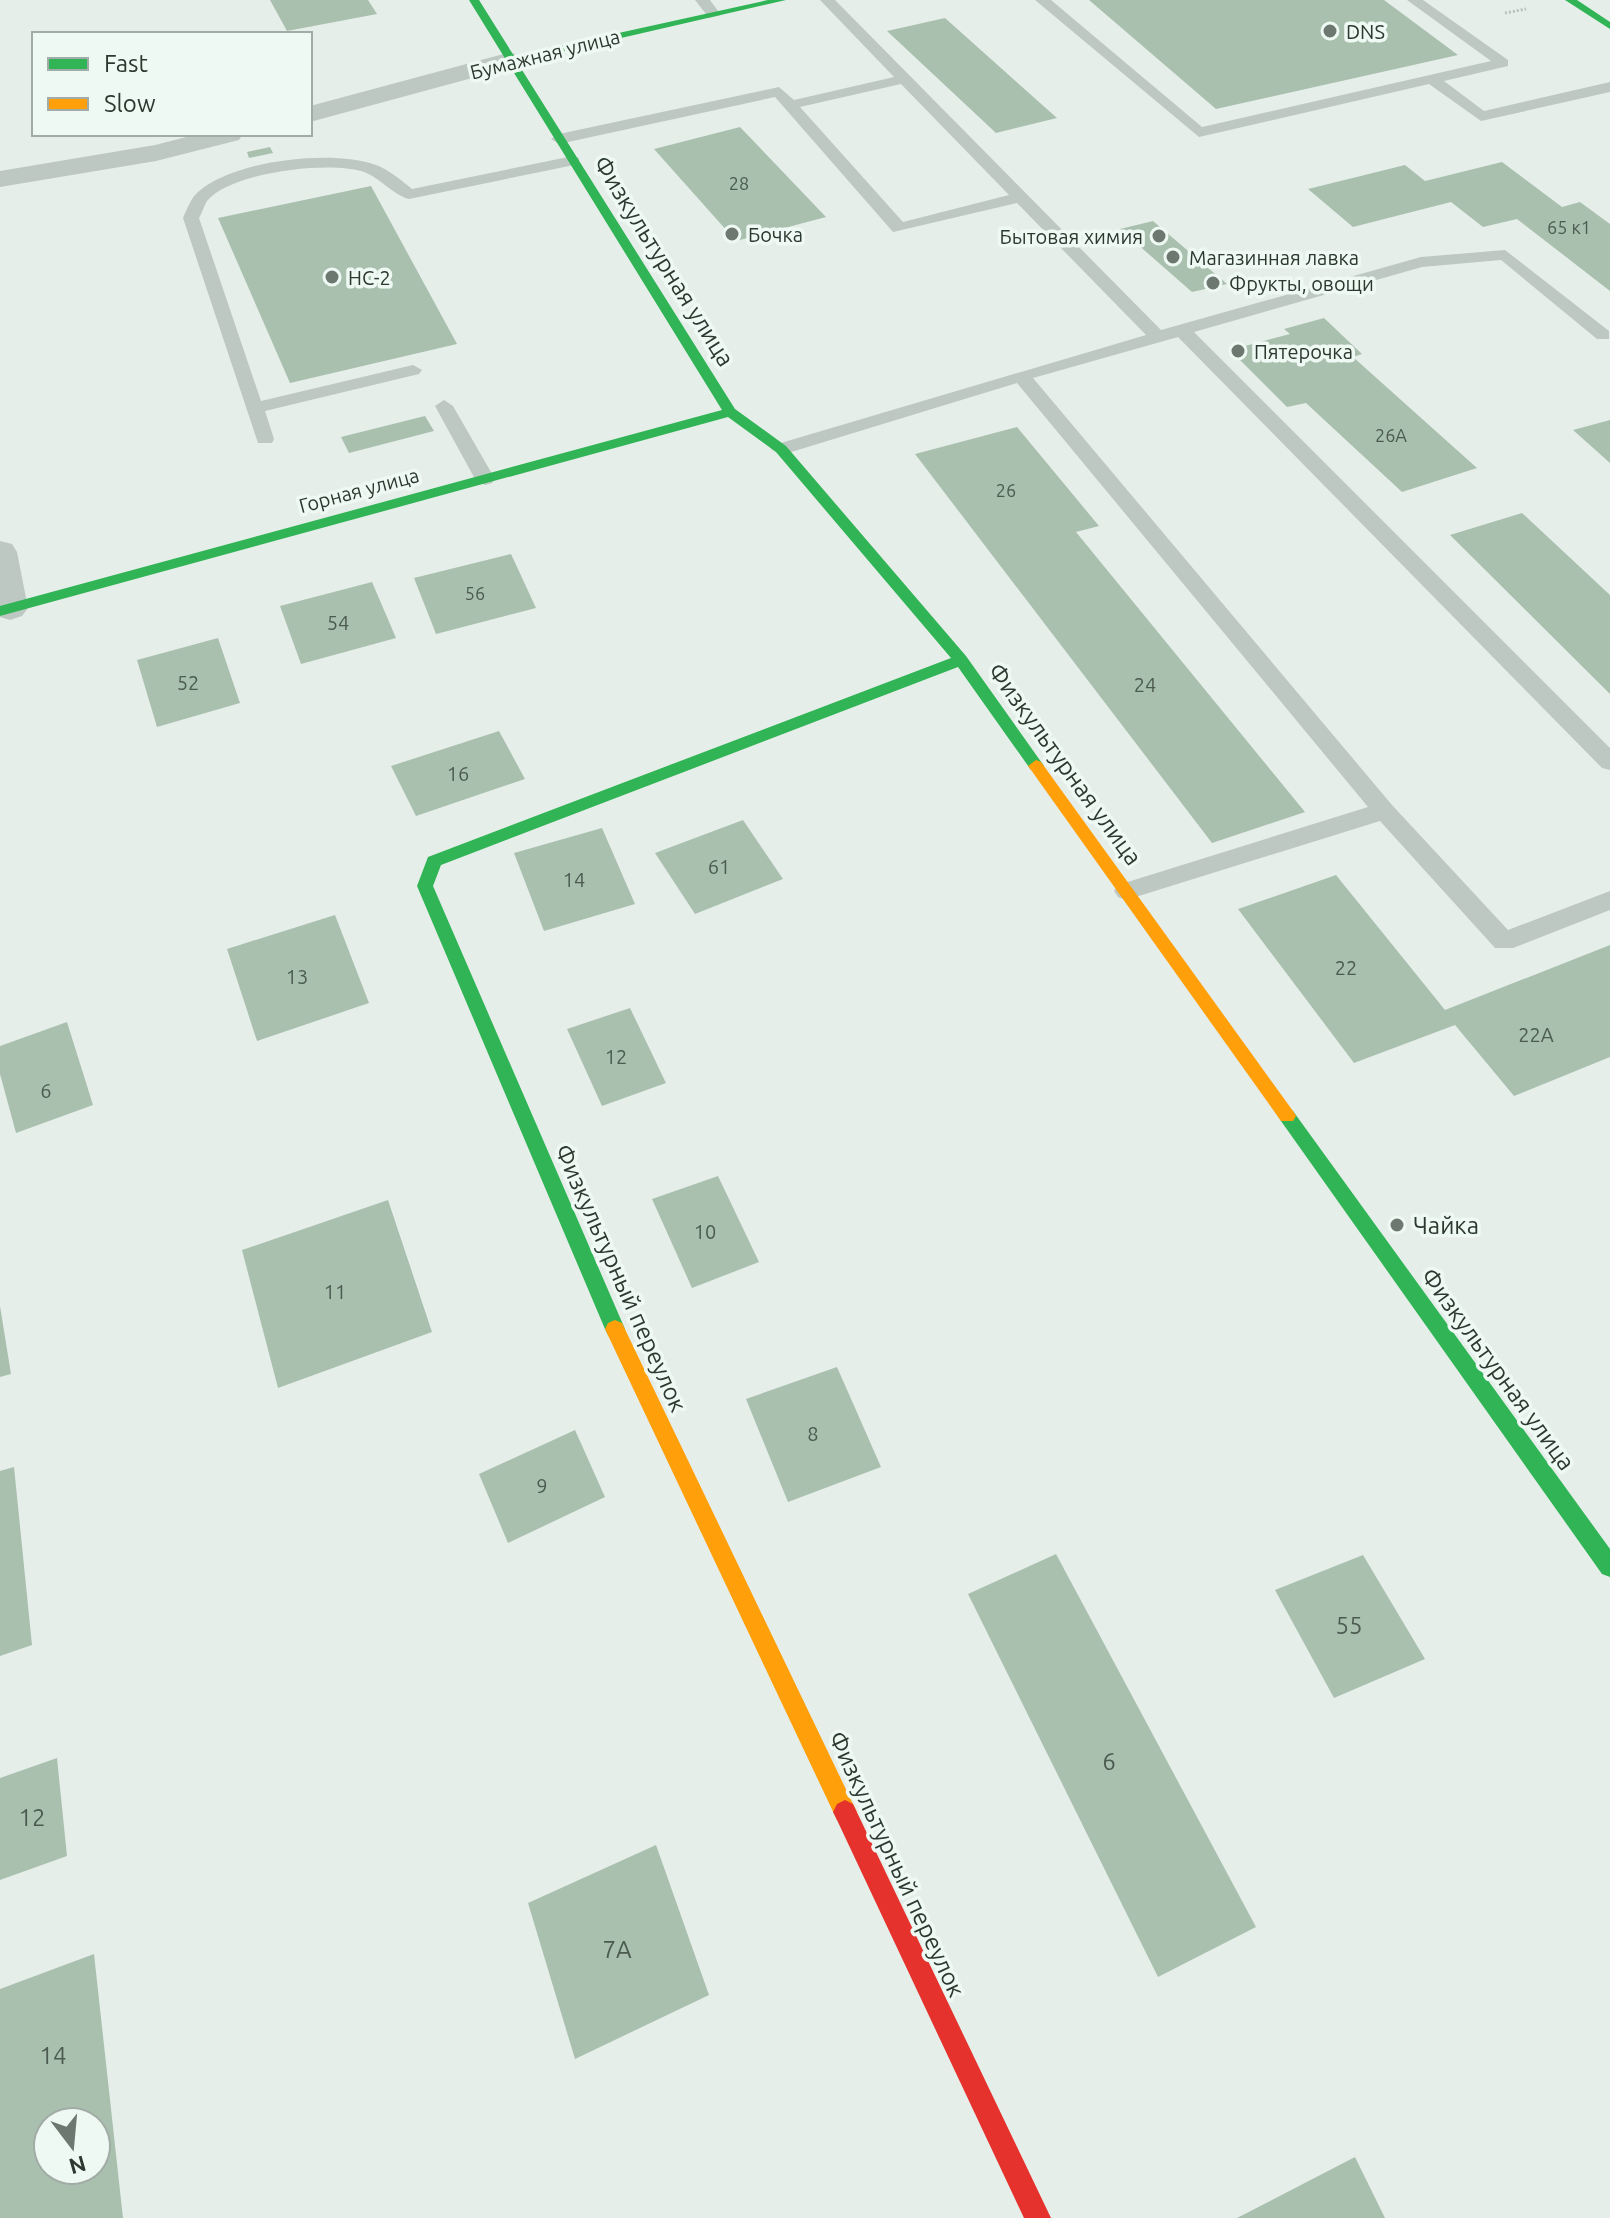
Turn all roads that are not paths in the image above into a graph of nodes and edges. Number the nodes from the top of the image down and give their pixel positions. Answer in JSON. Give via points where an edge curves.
{"nodes":[{"id":1,"x":474,"y":0,"type":"edge"},
{"id":2,"x":702,"y":0,"type":"edge"},
{"id":3,"x":781,"y":0,"type":"edge"},
{"id":4,"x":827,"y":0,"type":"edge"},
{"id":5,"x":1042,"y":0,"type":"edge"},
{"id":6,"x":1414,"y":0,"type":"edge"},
{"id":7,"x":1570,"y":0,"type":"edge"},
{"id":8,"x":714,"y":15,"type":"junction"},
{"id":9,"x":1610,"y":26,"type":"edge"},
{"id":10,"x":511,"y":60,"type":"junction"},
{"id":11,"x":904,"y":79,"type":"junction"},
{"id":12,"x":1431,"y":79,"type":"junction"},
{"id":13,"x":1610,"y":87,"type":"edge"},
{"id":14,"x":790,"y":105,"type":"junction"},
{"id":15,"x":312,"y":113,"type":"edge"},
{"id":16,"x":222,"y":136,"type":"edge"},
{"id":17,"x":559,"y":139,"type":"junction"},
{"id":18,"x":573,"y":161,"type":"junction"},
{"id":19,"x":0,"y":179,"type":"edge"},
{"id":20,"x":1021,"y":197,"type":"junction"},
{"id":21,"x":1182,"y":330,"type":"junction"},
{"id":22,"x":1603,"y":335,"type":"dead end"},
{"id":23,"x":1158,"y":337,"type":"junction"},
{"id":24,"x":413,"y":370,"type":"dead end"},
{"id":25,"x":1021,"y":376,"type":"junction"},
{"id":26,"x":444,"y":406,"type":"dead end"},
{"id":27,"x":254,"y":408,"type":"junction"},
{"id":28,"x":730,"y":412,"type":"junction"},
{"id":29,"x":265,"y":439,"type":"dead end"},
{"id":30,"x":781,"y":449,"type":"junction"},
{"id":31,"x":485,"y":479,"type":"junction"},
{"id":32,"x":0,"y":552,"type":"edge"},
{"id":33,"x":5,"y":610,"type":"edge"},
{"id":34,"x":961,"y":660,"type":"junction"},
{"id":35,"x":1610,"y":762,"type":"edge"},
{"id":36,"x":1384,"y":811,"type":"junction"},
{"id":37,"x":1126,"y":891,"type":"junction"},
{"id":38,"x":1610,"y":900,"type":"edge"},
{"id":39,"x":1610,"y":1567,"type":"edge"},
{"id":40,"x":1038,"y":2218,"type":"edge"}],
"edges":[{"from":1,"to":10,"type":"street","name":"Физкультурная улица"},
{"from":2,"to":8,"type":"lane"},
{"from":3,"to":8,"type":"street","name":"Бумажная улица"},
{"from":4,"to":11,"type":"lane"},
{"from":5,"to":12,"type":"lane","via":[[1199,132]]},
{"from":6,"to":12,"type":"lane","via":[[1503,63]]},
{"from":7,"to":9,"type":"street"},
{"from":8,"to":10,"type":"street","name":"Бумажная улица"},
{"from":10,"to":15,"type":"street","name":"Бумажная улица"},
{"from":10,"to":17,"type":"street","name":"Физкультурная улица"},
{"from":11,"to":14,"type":"lane"},
{"from":11,"to":20,"type":"lane"},
{"from":12,"to":13,"type":"lane","via":[[1481,116]]},
{"from":14,"to":17,"type":"lane","via":[[779,92]]},
{"from":14,"to":20,"type":"lane","via":[[899,228]]},
{"from":16,"to":19,"type":"street","via":[[156,153]]},
{"from":17,"to":18,"type":"street","name":"Физкультурная улица"},
{"from":18,"to":27,"type":"lane","via":[[409,194],[370,168],[315,163],[273,167],[204,196],[191,218]]},
{"from":18,"to":28,"type":"street","name":"Физкультурная улица"},
{"from":20,"to":23,"type":"lane"},
{"from":21,"to":22,"type":"lane","via":[[1421,262],[1505,255]]},
{"from":21,"to":23,"type":"lane"},
{"from":21,"to":35,"type":"lane"},
{"from":23,"to":25,"type":"lane"},
{"from":24,"to":27,"type":"lane"},
{"from":25,"to":30,"type":"lane"},
{"from":25,"to":36,"type":"lane"},
{"from":26,"to":31,"type":"lane"},
{"from":27,"to":29,"type":"lane"},
{"from":28,"to":30,"type":"street","name":"Физкультурная улица"},
{"from":28,"to":31,"type":"street","name":"Горная улица"},
{"from":30,"to":34,"type":"street","name":"Физкультурная улица"},
{"from":31,"to":33,"type":"street","name":"Горная улица"},
{"from":32,"to":33,"type":"street"},
{"from":34,"to":37,"type":"street","name":"Физкультурная улица"},
{"from":34,"to":40,"type":"street","name":"Физкультурный переулок","via":[[434,861],[425,886],[601,1299]]},
{"from":36,"to":37,"type":"lane"},
{"from":36,"to":38,"type":"lane","via":[[1504,941]]},
{"from":37,"to":39,"type":"street","name":"Физкультурная улица"}]}
